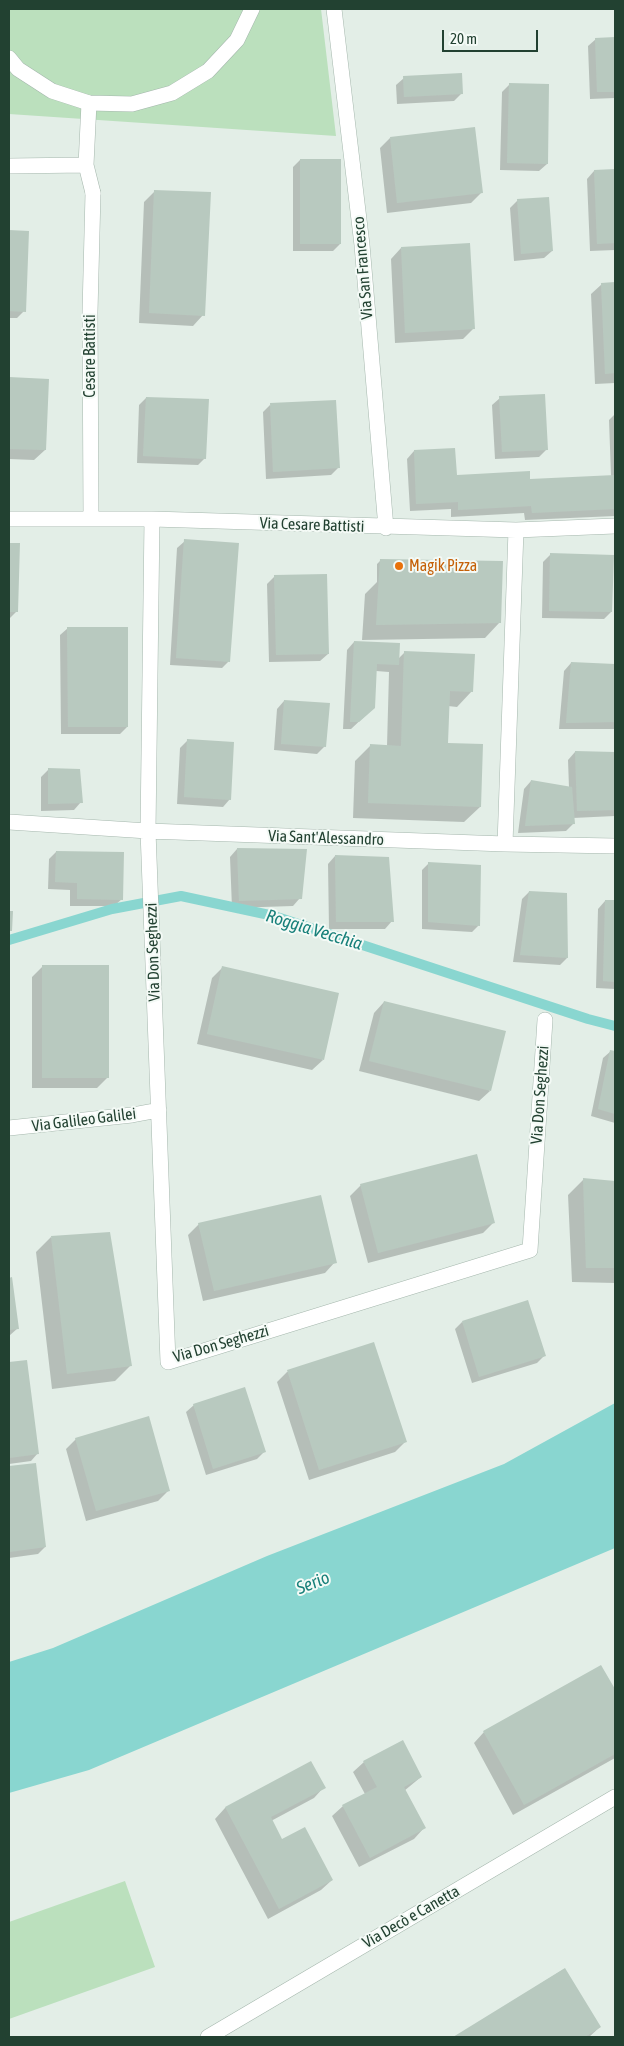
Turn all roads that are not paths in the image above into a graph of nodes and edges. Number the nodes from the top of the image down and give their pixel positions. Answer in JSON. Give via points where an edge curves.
{"nodes":[{"id":1,"x":252,"y":9,"type":"edge"},
{"id":2,"x":334,"y":9,"type":"edge"},
{"id":3,"x":9,"y":58,"type":"edge"},
{"id":4,"x":89,"y":103,"type":"junction"},
{"id":5,"x":86,"y":165,"type":"junction"},
{"id":6,"x":9,"y":166,"type":"edge"},
{"id":7,"x":9,"y":519,"type":"edge"},
{"id":8,"x":91,"y":519,"type":"junction"},
{"id":9,"x":152,"y":519,"type":"junction"},
{"id":10,"x":615,"y":526,"type":"edge"},
{"id":11,"x":386,"y":528,"type":"junction"},
{"id":12,"x":516,"y":530,"type":"junction"},
{"id":13,"x":9,"y":822,"type":"edge"},
{"id":14,"x":148,"y":832,"type":"junction"},
{"id":15,"x":505,"y":844,"type":"junction"},
{"id":16,"x":615,"y":846,"type":"edge"},
{"id":17,"x":545,"y":1020,"type":"dead end"},
{"id":18,"x":159,"y":1110,"type":"junction"},
{"id":19,"x":9,"y":1128,"type":"edge"},
{"id":20,"x":615,"y":1797,"type":"edge"},
{"id":21,"x":208,"y":2037,"type":"edge"}],
"edges":[{"from":1,"to":4,"type":"street","via":[[237,40],[208,71],[172,93],[132,104]]},
{"from":2,"to":11,"type":"street","name":"Via San Francesco","via":[[362,245]]},
{"from":3,"to":4,"type":"street","via":[[18,69],[52,91]]},
{"from":4,"to":5,"type":"street","name":"Cesare Battisti"},
{"from":5,"to":6,"type":"street"},
{"from":5,"to":8,"type":"street","name":"Cesare Battisti","via":[[93,193]]},
{"from":7,"to":8,"type":"street","name":"Via Cesare Battisti"},
{"from":8,"to":9,"type":"street","name":"Via Cesare Battisti"},
{"from":9,"to":11,"type":"street","name":"Via Cesare Battisti"},
{"from":9,"to":14,"type":"street"},
{"from":10,"to":12,"type":"street","name":"Via Cesare Battisti"},
{"from":11,"to":12,"type":"street","name":"Via Cesare Battisti"},
{"from":12,"to":15,"type":"street"},
{"from":13,"to":14,"type":"street","name":"Via Sant'Alessandro"},
{"from":14,"to":15,"type":"street","name":"Via Sant'Alessandro"},
{"from":14,"to":18,"type":"street","name":"Via Don Seghezzi"},
{"from":15,"to":16,"type":"street","name":"Via Sant'Alessandro"},
{"from":17,"to":18,"type":"street","name":"Via Don Seghezzi","via":[[530,1250],[168,1362]]},
{"from":18,"to":19,"type":"street","name":"Via Galileo Galilei"},
{"from":20,"to":21,"type":"street","name":"Via Decò e Canetta"}]}
